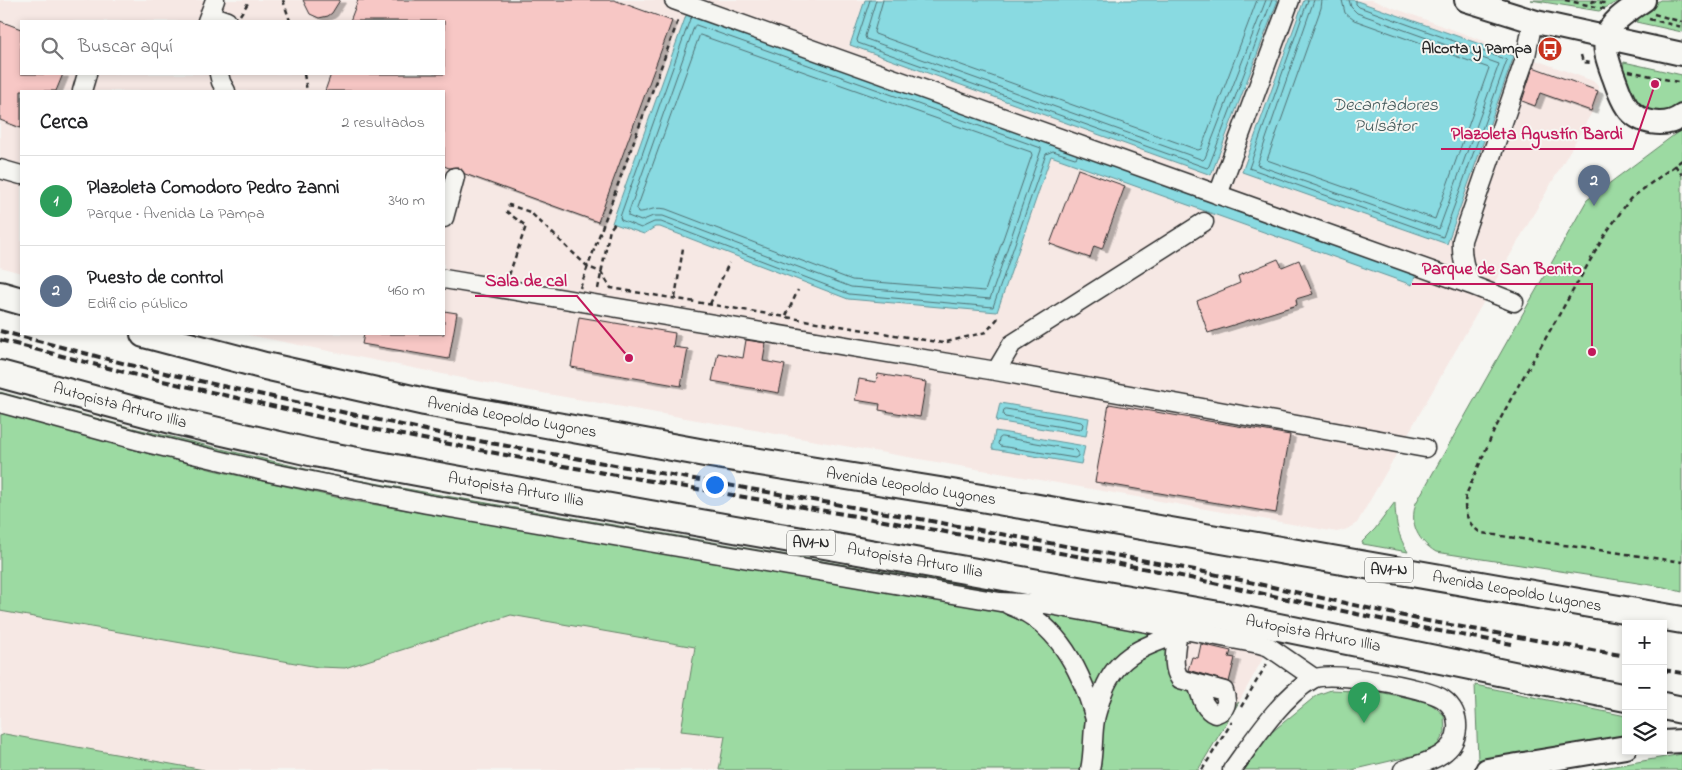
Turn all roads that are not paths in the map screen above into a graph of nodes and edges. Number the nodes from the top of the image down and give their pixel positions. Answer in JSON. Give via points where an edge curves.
{"nodes":[{"id":1,"x":1290,"y":0,"type":"edge"},
{"id":2,"x":1644,"y":0,"type":"edge"},
{"id":3,"x":1470,"y":1,"type":"edge"},
{"id":4,"x":679,"y":2,"type":"edge"},
{"id":5,"x":211,"y":12,"type":"edge"},
{"id":6,"x":225,"y":20,"type":"edge"},
{"id":7,"x":1533,"y":21,"type":"junction"},
{"id":8,"x":1606,"y":37,"type":"junction"},
{"id":9,"x":1682,"y":54,"type":"edge"},
{"id":10,"x":88,"y":75,"type":"edge"},
{"id":11,"x":219,"y":75,"type":"edge"},
{"id":12,"x":82,"y":90,"type":"edge"},
{"id":13,"x":225,"y":90,"type":"edge"},
{"id":14,"x":1682,"y":116,"type":"edge"},
{"id":15,"x":0,"y":170,"type":"edge"},
{"id":16,"x":20,"y":175,"type":"edge"},
{"id":17,"x":455,"y":176,"type":"dead end"},
{"id":18,"x":1218,"y":195,"type":"junction"},
{"id":19,"x":445,"y":214,"type":"edge"},
{"id":20,"x":1204,"y":222,"type":"dead end"},
{"id":21,"x":445,"y":279,"type":"edge"},
{"id":22,"x":1471,"y":285,"type":"junction"},
{"id":23,"x":0,"y":295,"type":"edge"},
{"id":24,"x":20,"y":301,"type":"edge"},
{"id":25,"x":1514,"y":302,"type":"dead end"},
{"id":26,"x":148,"y":335,"type":"edge"},
{"id":27,"x":996,"y":371,"type":"junction"},
{"id":28,"x":0,"y":374,"type":"edge"},
{"id":29,"x":0,"y":403,"type":"edge"},
{"id":30,"x":1425,"y":448,"type":"dead end"},
{"id":31,"x":1000,"y":602,"type":"junction"},
{"id":32,"x":1682,"y":620,"type":"edge"},
{"id":33,"x":1184,"y":632,"type":"junction"},
{"id":34,"x":1314,"y":678,"type":"junction"},
{"id":35,"x":1197,"y":684,"type":"dead end"},
{"id":36,"x":1622,"y":697,"type":"edge"},
{"id":37,"x":1667,"y":707,"type":"edge"},
{"id":38,"x":1682,"y":710,"type":"edge"},
{"id":39,"x":1095,"y":720,"type":"junction"},
{"id":40,"x":1682,"y":741,"type":"edge"},
{"id":41,"x":1667,"y":742,"type":"edge"},
{"id":42,"x":1622,"y":748,"type":"edge"},
{"id":43,"x":1543,"y":765,"type":"edge"},
{"id":44,"x":1090,"y":770,"type":"edge"},
{"id":45,"x":1232,"y":770,"type":"edge"},
{"id":46,"x":1403,"y":770,"type":"edge"},
{"id":47,"x":1487,"y":770,"type":"edge"}],
"edges":[{"from":1,"to":18,"type":"street"},
{"from":2,"to":8,"type":"main road","via":[[1618,19]]},
{"from":3,"to":7,"type":"main road"},
{"from":4,"to":18,"type":"street"},
{"from":5,"to":6,"type":"street"},
{"from":7,"to":8,"type":"main road"},
{"from":7,"to":22,"type":"street","via":[[1526,56],[1462,240],[1463,262]]},
{"from":8,"to":9,"type":"main road"},
{"from":8,"to":14,"type":"main road","via":[[1610,67],[1627,107],[1645,121],[1655,123],[1666,123]]},
{"from":10,"to":12,"type":"street"},
{"from":11,"to":13,"type":"street"},
{"from":15,"to":16,"type":"street"},
{"from":17,"to":19,"type":"street"},
{"from":18,"to":22,"type":"street"},
{"from":20,"to":27,"type":"street","via":[[1012,344]]},
{"from":21,"to":27,"type":"street"},
{"from":22,"to":25,"type":"street"},
{"from":23,"to":24,"type":"highway"},
{"from":26,"to":32,"type":"highway","name":"Avenida Leopoldo Lugones","number":"AV1-N","via":[[265,366],[425,402]]},
{"from":27,"to":30,"type":"street"},
{"from":28,"to":36,"type":"highway","name":"Autopista Arturo Illia","number":"AV1-N","via":[[175,421],[314,453],[1230,618]]},
{"from":29,"to":31,"type":"street","via":[[151,444],[351,489]]},
{"from":31,"to":33,"type":"street","via":[[1045,604]]},
{"from":31,"to":39,"type":"street","via":[[1039,620],[1056,638],[1082,680]]},
{"from":33,"to":34,"type":"street","via":[[1269,647]]},
{"from":33,"to":35,"type":"street","via":[[1175,660],[1176,673],[1180,679]]},
{"from":33,"to":39,"type":"street","via":[[1140,649],[1118,665],[1105,686]]},
{"from":34,"to":45,"type":"street","via":[[1260,730]]},
{"from":34,"to":46,"type":"street","via":[[1327,676],[1380,681],[1432,693],[1444,700],[1453,710],[1457,724],[1456,737],[1450,749]]},
{"from":37,"to":38,"type":"highway"},
{"from":39,"to":44,"type":"street"},
{"from":40,"to":41,"type":"main road"},
{"from":42,"to":43,"type":"main road"},
{"from":43,"to":47,"type":"main road"}]}
